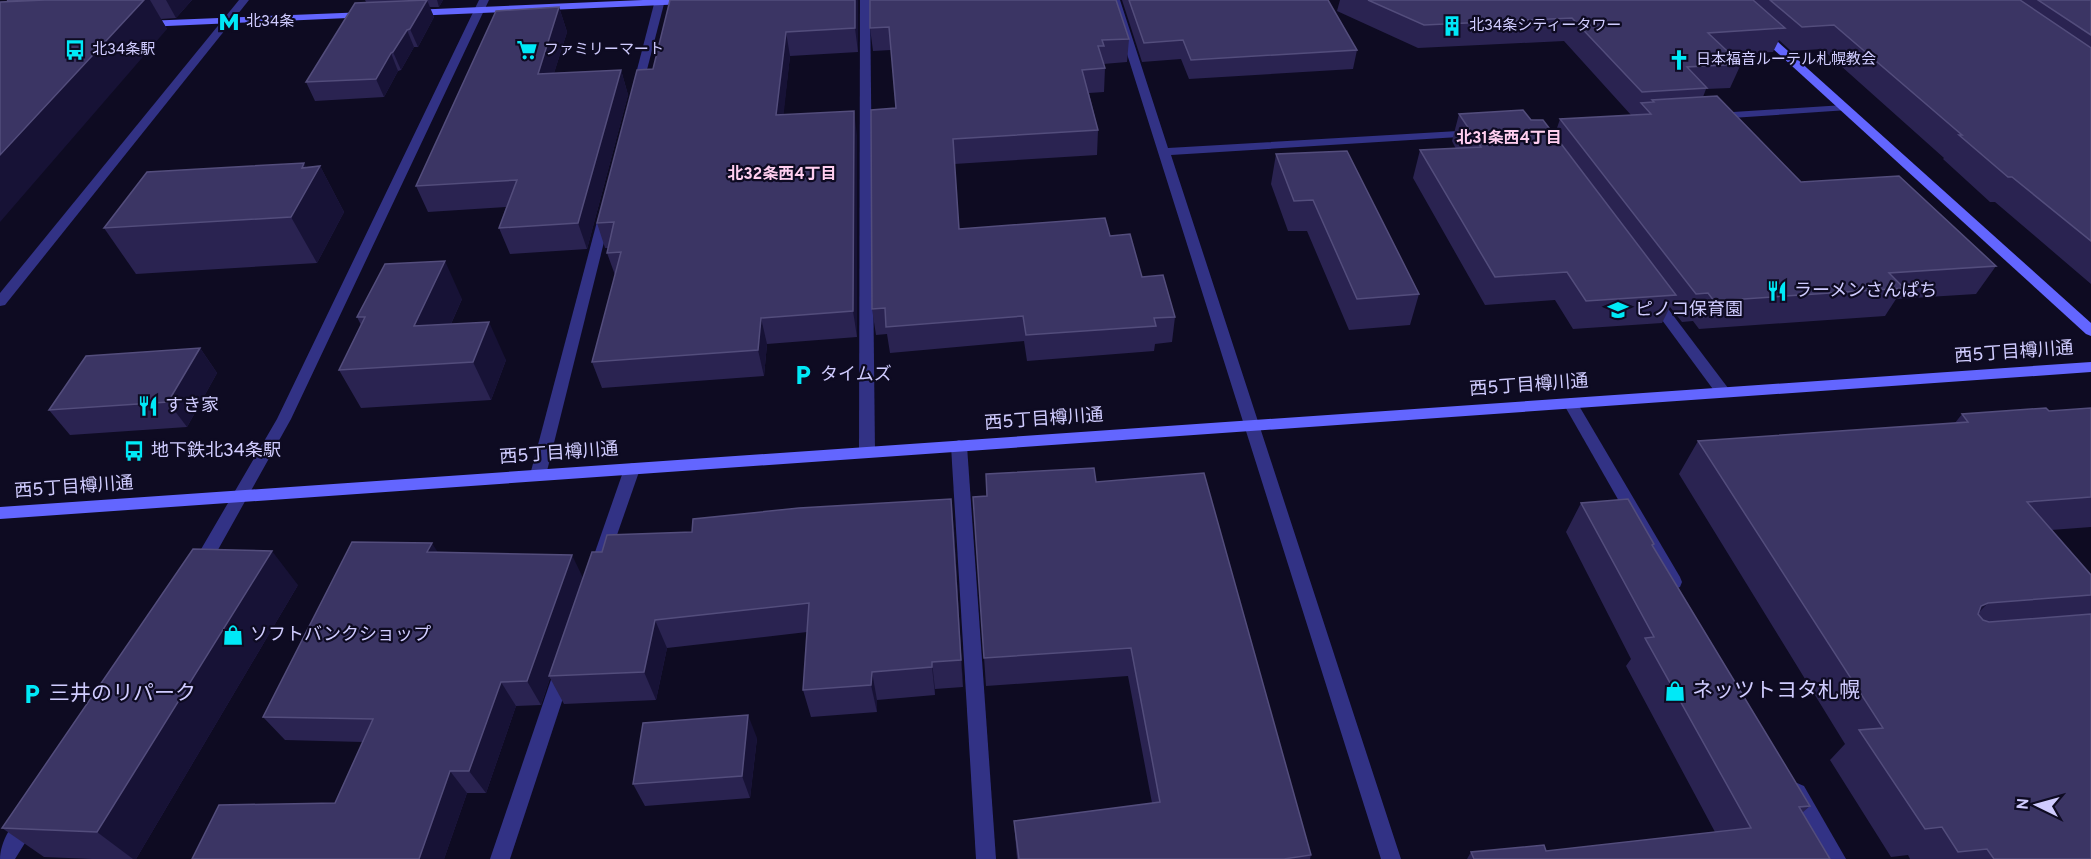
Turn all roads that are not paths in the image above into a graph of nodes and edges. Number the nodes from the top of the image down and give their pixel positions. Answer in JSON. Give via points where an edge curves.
{"nodes":[{"id":1,"x":244,"y":0,"type":"edge"},
{"id":2,"x":709,"y":0,"type":"edge"},
{"id":3,"x":865,"y":0,"type":"edge"},
{"id":4,"x":1115,"y":0,"type":"edge"},
{"id":5,"x":660,"y":1,"type":"edge"},
{"id":6,"x":482,"y":5,"type":"edge"},
{"id":7,"x":376,"y":14,"type":"edge"},
{"id":8,"x":399,"y":14,"type":"edge"},
{"id":9,"x":227,"y":21,"type":"junction"},
{"id":10,"x":1750,"y":23,"type":"edge"},
{"id":11,"x":137,"y":25,"type":"edge"},
{"id":12,"x":635,"y":98,"type":"edge"},
{"id":13,"x":1844,"y":108,"type":"junction"},
{"id":14,"x":1705,"y":117,"type":"edge"},
{"id":15,"x":1483,"y":132,"type":"edge"},
{"id":16,"x":1163,"y":152,"type":"junction"},
{"id":17,"x":609,"y":201,"type":"edge"},
{"id":18,"x":1648,"y":291,"type":"edge"},
{"id":19,"x":0,"y":302,"type":"edge"},
{"id":20,"x":2091,"y":331,"type":"edge"},
{"id":21,"x":2091,"y":367,"type":"edge"},
{"id":22,"x":1723,"y":392,"type":"junction"},
{"id":23,"x":1570,"y":403,"type":"junction"},
{"id":24,"x":1252,"y":425,"type":"junction"},
{"id":25,"x":959,"y":446,"type":"junction"},
{"id":26,"x":867,"y":452,"type":"junction"},
{"id":27,"x":632,"y":469,"type":"junction"},
{"id":28,"x":538,"y":475,"type":"junction"},
{"id":29,"x":240,"y":496,"type":"junction"},
{"id":30,"x":0,"y":513,"type":"edge"},
{"id":31,"x":596,"y":573,"type":"edge"},
{"id":32,"x":189,"y":582,"type":"edge"},
{"id":33,"x":1685,"y":600,"type":"edge"},
{"id":34,"x":570,"y":650,"type":"edge"},
{"id":35,"x":1788,"y":776,"type":"edge"},
{"id":36,"x":36,"y":810,"type":"edge"},
{"id":37,"x":3,"y":859,"type":"edge"},
{"id":38,"x":500,"y":859,"type":"edge"},
{"id":39,"x":986,"y":859,"type":"edge"},
{"id":40,"x":1391,"y":859,"type":"edge"},
{"id":41,"x":1836,"y":859,"type":"edge"}],
"edges":[{"from":1,"to":9,"type":"street"},
{"from":2,"to":5,"type":"street"},
{"from":3,"to":26,"type":"street"},
{"from":4,"to":16,"type":"street"},
{"from":5,"to":6,"type":"street"},
{"from":5,"to":12,"type":"street"},
{"from":6,"to":8,"type":"street"},
{"from":6,"to":29,"type":"street","via":[[284,419]]},
{"from":7,"to":9,"type":"street"},
{"from":9,"to":11,"type":"street"},
{"from":9,"to":19,"type":"street"},
{"from":10,"to":13,"type":"street"},
{"from":13,"to":14,"type":"street"},
{"from":13,"to":20,"type":"street"},
{"from":15,"to":16,"type":"street"},
{"from":16,"to":24,"type":"street"},
{"from":17,"to":28,"type":"street"},
{"from":18,"to":22,"type":"street"},
{"from":21,"to":22,"type":"street","name":"西5丁目樽川通"},
{"from":22,"to":23,"type":"street","name":"西5丁目樽川通"},
{"from":23,"to":24,"type":"street","name":"西5丁目樽川通"},
{"from":23,"to":33,"type":"street"},
{"from":24,"to":25,"type":"street","name":"西5丁目樽川通"},
{"from":24,"to":40,"type":"street"},
{"from":25,"to":26,"type":"street","name":"西5丁目樽川通"},
{"from":25,"to":39,"type":"street"},
{"from":26,"to":27,"type":"street","name":"西5丁目樽川通"},
{"from":27,"to":28,"type":"street","name":"西5丁目樽川通"},
{"from":27,"to":31,"type":"street"},
{"from":28,"to":29,"type":"street","name":"西5丁目樽川通"},
{"from":29,"to":30,"type":"street","name":"西5丁目樽川通"},
{"from":29,"to":32,"type":"street"},
{"from":34,"to":38,"type":"street"},
{"from":35,"to":41,"type":"street"},
{"from":36,"to":37,"type":"street"}]}
